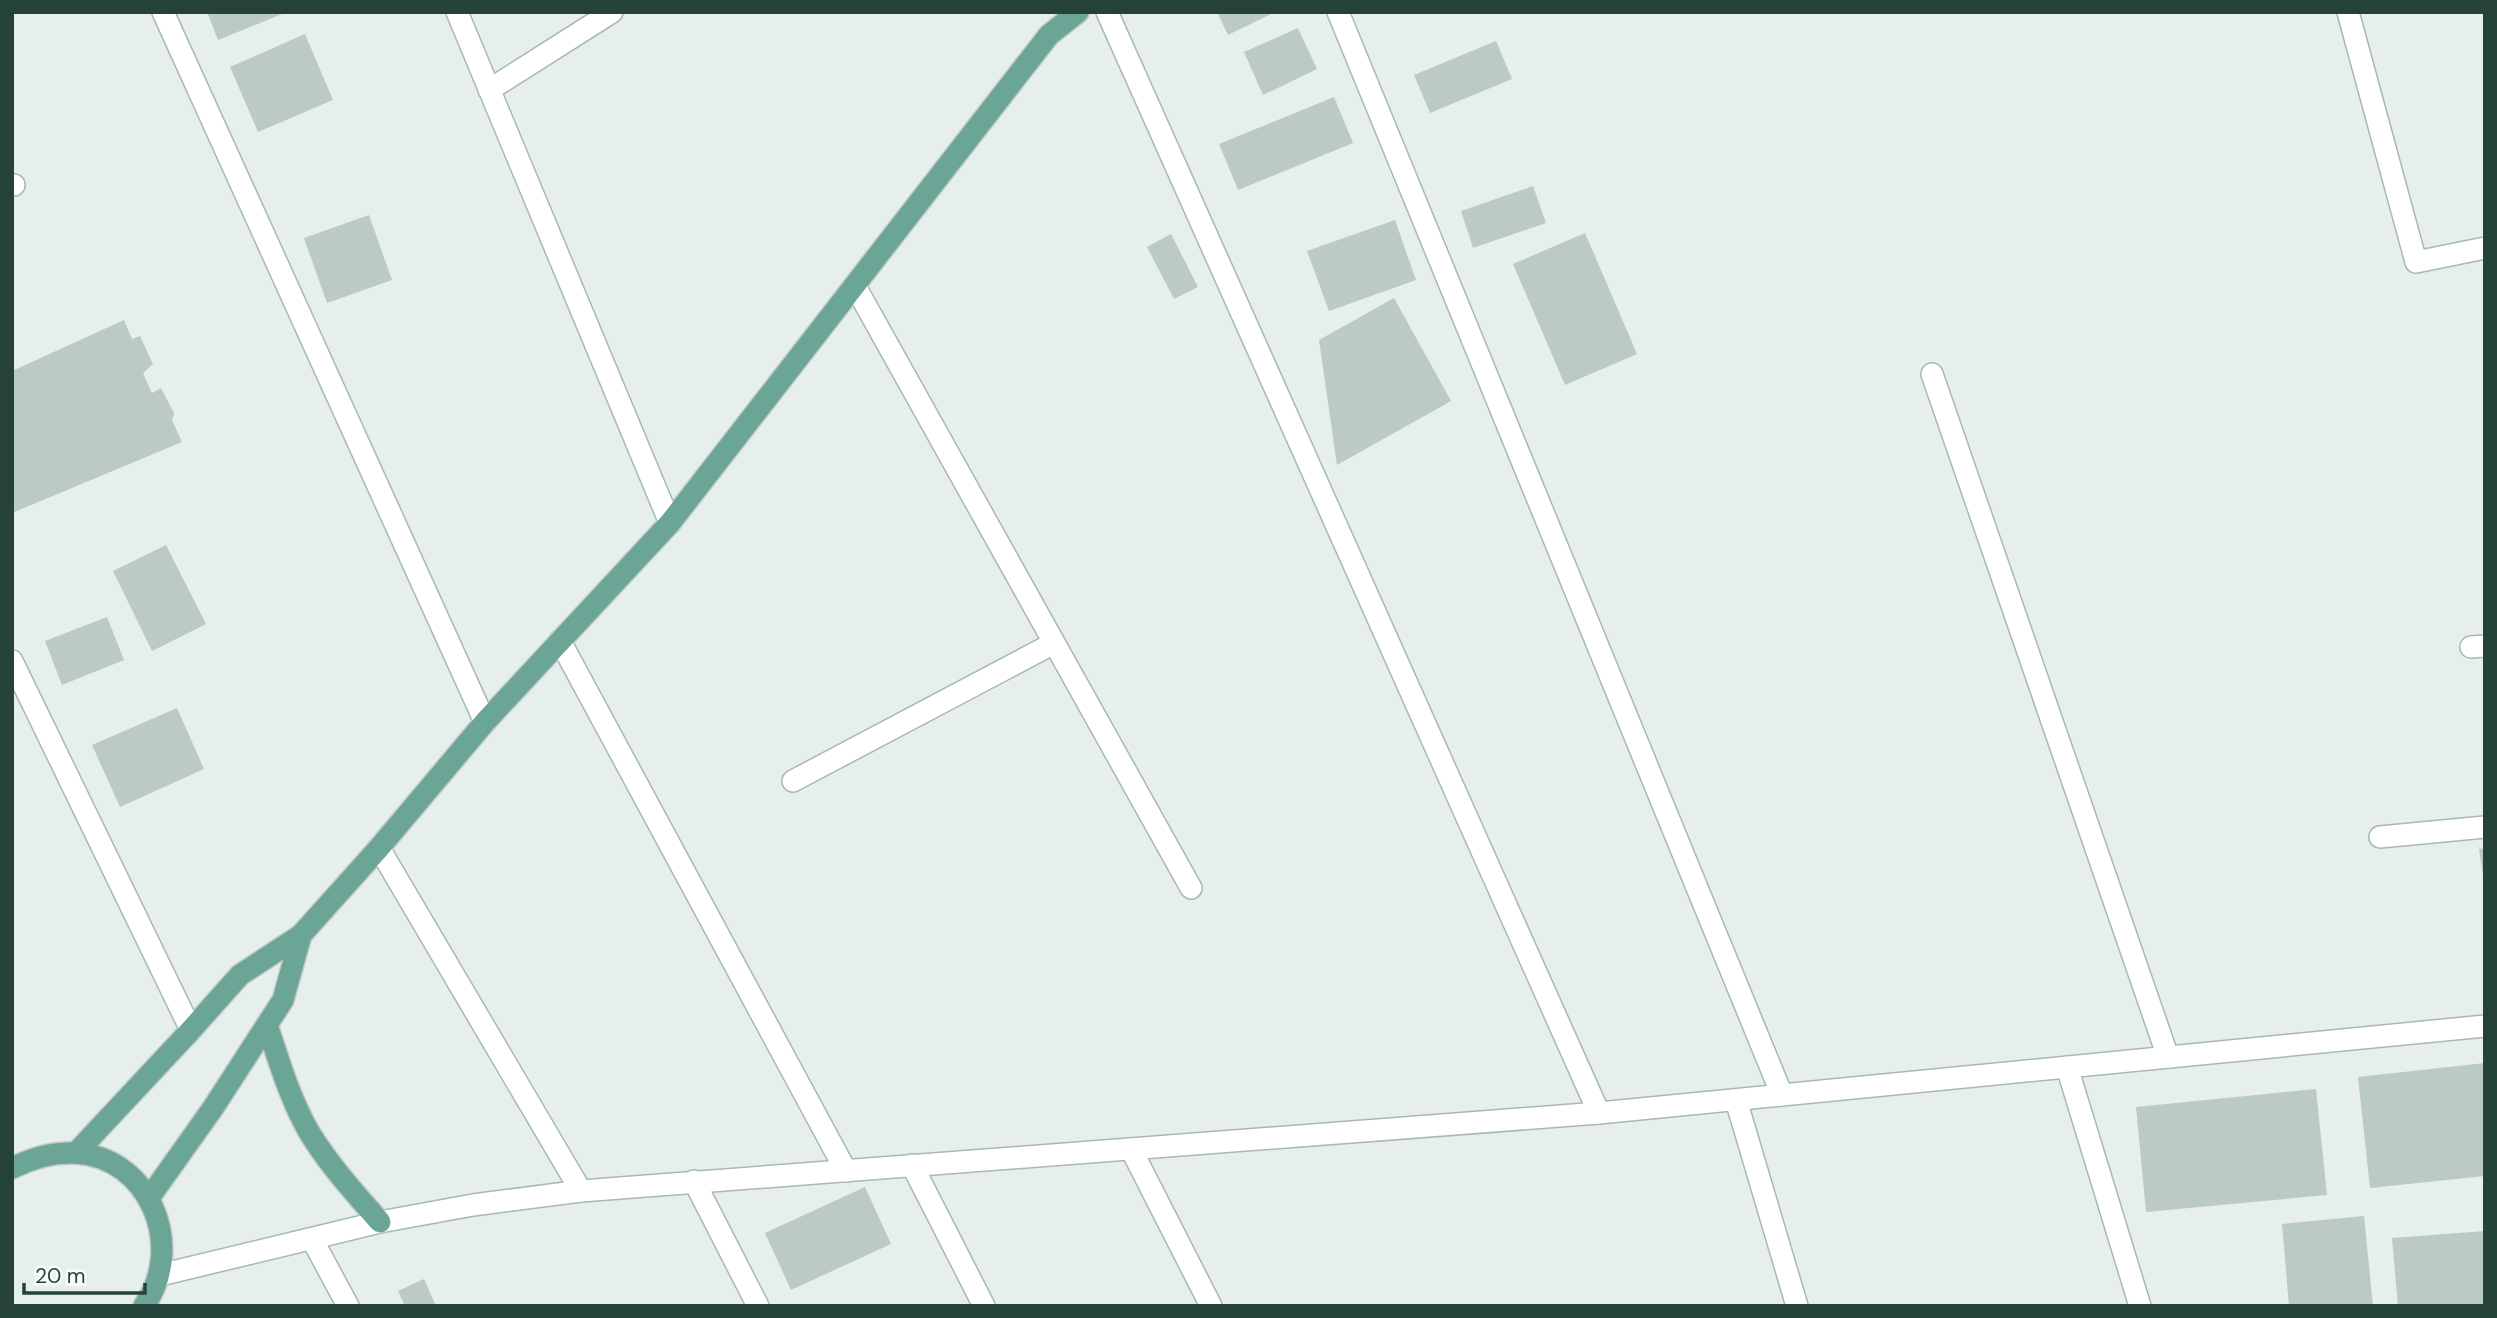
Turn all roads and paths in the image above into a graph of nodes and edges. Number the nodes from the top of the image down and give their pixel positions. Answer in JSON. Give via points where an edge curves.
{"nodes":[{"id":1,"x":163,"y":12,"type":"edge"},
{"id":2,"x":457,"y":12,"type":"edge"},
{"id":3,"x":612,"y":12,"type":"edge"},
{"id":4,"x":1078,"y":12,"type":"edge"},
{"id":5,"x":1107,"y":12,"type":"edge"},
{"id":6,"x":1338,"y":12,"type":"edge"},
{"id":7,"x":2348,"y":12,"type":"edge"},
{"id":8,"x":489,"y":90,"type":"junction"},
{"id":9,"x":2485,"y":248,"type":"edge"},
{"id":10,"x":855,"y":286,"type":"junction"},
{"id":11,"x":1932,"y":374,"type":"dead end"},
{"id":12,"x":670,"y":523,"type":"junction"},
{"id":13,"x":560,"y":641,"type":"junction"},
{"id":14,"x":1054,"y":643,"type":"junction"},
{"id":15,"x":12,"y":661,"type":"edge"},
{"id":16,"x":485,"y":722,"type":"junction"},
{"id":17,"x":793,"y":780,"type":"dead end"},
{"id":18,"x":2485,"y":827,"type":"edge"},
{"id":19,"x":2380,"y":837,"type":"dead end"},
{"id":20,"x":379,"y":848,"type":"junction"},
{"id":21,"x":1191,"y":888,"type":"dead end"},
{"id":22,"x":301,"y":935,"type":"junction"},
{"id":23,"x":267,"y":1025,"type":"junction"},
{"id":24,"x":2485,"y":1026,"type":"edge"},
{"id":25,"x":191,"y":1030,"type":"junction"},
{"id":26,"x":2168,"y":1057,"type":"junction"},
{"id":27,"x":2067,"y":1067,"type":"junction"},
{"id":28,"x":1782,"y":1095,"type":"junction"},
{"id":29,"x":1737,"y":1100,"type":"junction"},
{"id":30,"x":1598,"y":1113,"type":"junction"},
{"id":31,"x":1131,"y":1149,"type":"junction"},
{"id":32,"x":76,"y":1153,"type":"junction"},
{"id":33,"x":912,"y":1166,"type":"junction"},
{"id":34,"x":12,"y":1168,"type":"edge"},
{"id":35,"x":846,"y":1171,"type":"junction"},
{"id":36,"x":694,"y":1181,"type":"junction"},
{"id":37,"x":581,"y":1191,"type":"junction"},
{"id":38,"x":149,"y":1198,"type":"junction"},
{"id":39,"x":380,"y":1222,"type":"junction"},
{"id":40,"x":312,"y":1239,"type":"junction"},
{"id":41,"x":160,"y":1275,"type":"junction"},
{"id":42,"x":144,"y":1306,"type":"edge"},
{"id":43,"x":348,"y":1306,"type":"edge"},
{"id":44,"x":758,"y":1306,"type":"edge"},
{"id":45,"x":984,"y":1306,"type":"edge"},
{"id":46,"x":1210,"y":1306,"type":"edge"},
{"id":47,"x":1797,"y":1306,"type":"edge"},
{"id":48,"x":2140,"y":1306,"type":"edge"}],
"edges":[{"from":1,"to":16,"type":"street"},
{"from":2,"to":8,"type":"street"},
{"from":3,"to":8,"type":"street"},
{"from":4,"to":10,"type":"main road","via":[[1049,35]]},
{"from":5,"to":30,"type":"street"},
{"from":6,"to":28,"type":"street"},
{"from":7,"to":9,"type":"street","via":[[2416,262]]},
{"from":8,"to":12,"type":"street"},
{"from":10,"to":12,"type":"main road"},
{"from":10,"to":14,"type":"street"},
{"from":11,"to":26,"type":"street"},
{"from":12,"to":13,"type":"main road"},
{"from":13,"to":16,"type":"main road"},
{"from":13,"to":35,"type":"street"},
{"from":14,"to":17,"type":"street"},
{"from":14,"to":21,"type":"street"},
{"from":15,"to":25,"type":"street"},
{"from":16,"to":20,"type":"main road"},
{"from":18,"to":19,"type":"street"},
{"from":20,"to":22,"type":"main road"},
{"from":20,"to":37,"type":"street"},
{"from":22,"to":23,"type":"main road","via":[[283,1000]]},
{"from":22,"to":25,"type":"main road","via":[[240,975]]},
{"from":23,"to":38,"type":"main road"},
{"from":23,"to":39,"type":"main road","via":[[290,1094],[308,1130]]},
{"from":24,"to":26,"type":"street"},
{"from":25,"to":32,"type":"main road"},
{"from":26,"to":27,"type":"street"},
{"from":27,"to":28,"type":"street"},
{"from":27,"to":48,"type":"street"},
{"from":28,"to":29,"type":"street"},
{"from":29,"to":30,"type":"street"},
{"from":29,"to":47,"type":"street"},
{"from":30,"to":31,"type":"street"},
{"from":31,"to":33,"type":"street"},
{"from":31,"to":46,"type":"street"},
{"from":32,"to":34,"type":"main road","via":[[43,1155]]},
{"from":32,"to":38,"type":"main road","via":[[105,1160],[130,1176]]},
{"from":33,"to":35,"type":"street"},
{"from":33,"to":45,"type":"street"},
{"from":35,"to":36,"type":"street"},
{"from":36,"to":37,"type":"street"},
{"from":36,"to":44,"type":"street"},
{"from":37,"to":39,"type":"street"},
{"from":38,"to":41,"type":"main road","via":[[163,1248]]},
{"from":39,"to":40,"type":"street"},
{"from":40,"to":41,"type":"street"},
{"from":40,"to":43,"type":"street"},
{"from":41,"to":42,"type":"main road"}]}
